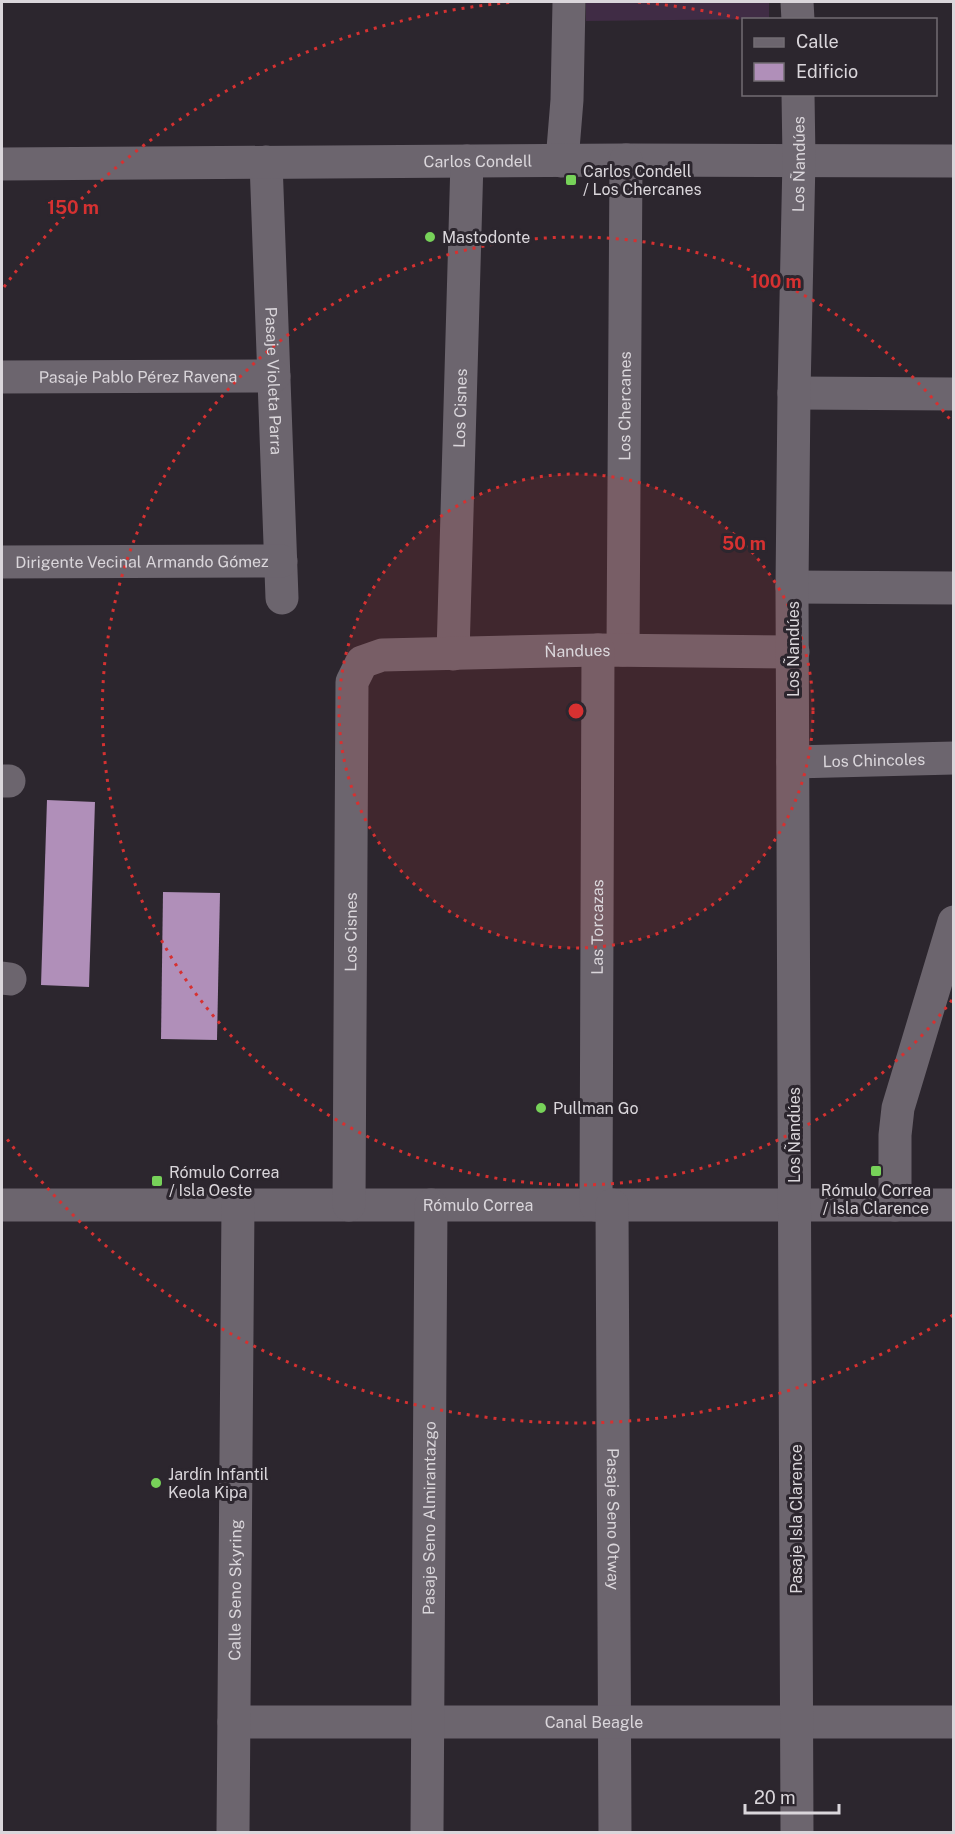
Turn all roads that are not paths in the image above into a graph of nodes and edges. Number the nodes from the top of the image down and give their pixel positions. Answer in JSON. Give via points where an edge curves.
{"nodes":[{"id":1,"x":568,"y":2,"type":"edge"},
{"id":2,"x":797,"y":2,"type":"edge"},
{"id":3,"x":798,"y":18,"type":"edge"},
{"id":4,"x":798,"y":96,"type":"edge"},
{"id":5,"x":799,"y":159,"type":"junction"},
{"id":6,"x":562,"y":160,"type":"junction"},
{"id":7,"x":626,"y":160,"type":"junction"},
{"id":8,"x":467,"y":161,"type":"junction"},
{"id":9,"x":954,"y":161,"type":"edge"},
{"id":10,"x":266,"y":162,"type":"junction"},
{"id":11,"x":2,"y":164,"type":"edge"},
{"id":12,"x":274,"y":376,"type":"junction"},
{"id":13,"x":2,"y":378,"type":"edge"},
{"id":14,"x":794,"y":393,"type":"junction"},
{"id":15,"x":954,"y":394,"type":"edge"},
{"id":16,"x":281,"y":561,"type":"junction"},
{"id":17,"x":2,"y":562,"type":"edge"},
{"id":18,"x":792,"y":587,"type":"junction"},
{"id":19,"x":954,"y":588,"type":"edge"},
{"id":20,"x":282,"y":598,"type":"dead end"},
{"id":21,"x":610,"y":650,"type":"junction"},
{"id":22,"x":793,"y":652,"type":"junction"},
{"id":23,"x":453,"y":654,"type":"junction"},
{"id":24,"x":362,"y":662,"type":"joint"},
{"id":25,"x":954,"y":758,"type":"edge"},
{"id":26,"x":793,"y":762,"type":"junction"},
{"id":27,"x":954,"y":922,"type":"edge"},
{"id":28,"x":795,"y":1204,"type":"junction"},
{"id":29,"x":2,"y":1205,"type":"edge"},
{"id":30,"x":238,"y":1205,"type":"junction"},
{"id":31,"x":349,"y":1205,"type":"junction"},
{"id":32,"x":431,"y":1205,"type":"junction"},
{"id":33,"x":604,"y":1205,"type":"junction"},
{"id":34,"x":895,"y":1205,"type":"junction"},
{"id":35,"x":954,"y":1205,"type":"edge"},
{"id":36,"x":234,"y":1722,"type":"junction"},
{"id":37,"x":428,"y":1722,"type":"junction"},
{"id":38,"x":614,"y":1722,"type":"junction"},
{"id":39,"x":797,"y":1722,"type":"junction"},
{"id":40,"x":954,"y":1722,"type":"edge"},
{"id":41,"x":233,"y":1833,"type":"edge"},
{"id":42,"x":427,"y":1833,"type":"edge"},
{"id":43,"x":615,"y":1833,"type":"edge"},
{"id":44,"x":797,"y":1833,"type":"edge"}],
"edges":[{"from":1,"to":6,"type":"street"},
{"from":2,"to":3,"type":"street"},
{"from":4,"to":5,"type":"street","name":"Los Ñandúes"},
{"from":5,"to":7,"type":"street","name":"Carlos Condell"},
{"from":5,"to":9,"type":"street","name":"Carlos Condell"},
{"from":5,"to":14,"type":"street","name":"Los Ñandúes"},
{"from":6,"to":7,"type":"street","name":"Carlos Condell"},
{"from":6,"to":8,"type":"street","name":"Carlos Condell"},
{"from":7,"to":21,"type":"street","name":"Los Chercanes"},
{"from":8,"to":10,"type":"street","name":"Carlos Condell"},
{"from":8,"to":23,"type":"street","name":"Los Cisnes"},
{"from":10,"to":11,"type":"street","name":"Carlos Condell"},
{"from":10,"to":12,"type":"street","name":"Pasaje Violeta Parra"},
{"from":12,"to":13,"type":"street","name":"Pasaje Pablo Pérez Ravena"},
{"from":12,"to":16,"type":"street","name":"Pasaje Violeta Parra"},
{"from":14,"to":15,"type":"street"},
{"from":14,"to":18,"type":"street","name":"Los Ñandúes"},
{"from":16,"to":17,"type":"street","name":"Dirigente Vecinal Armando Gómez"},
{"from":16,"to":20,"type":"street","name":"Pasaje Violeta Parra"},
{"from":18,"to":19,"type":"street"},
{"from":18,"to":22,"type":"street","name":"Los Ñandúes"},
{"from":21,"to":22,"type":"street","name":"Ñandues"},
{"from":21,"to":23,"type":"street","name":"Ñandues"},
{"from":21,"to":33,"type":"street","name":"Las Torcazas"},
{"from":22,"to":26,"type":"street","name":"Los Ñandúes"},
{"from":23,"to":24,"type":"street","name":"Ñandues","via":[[382,655]]},
{"from":24,"to":31,"type":"street","name":"Los Cisnes","via":[[352,682]]},
{"from":25,"to":26,"type":"street","name":"Los Chincoles"},
{"from":26,"to":28,"type":"street","name":"Los Ñandúes"},
{"from":27,"to":34,"type":"street","via":[[898,1108]]},
{"from":28,"to":33,"type":"street","name":"Rómulo Correa"},
{"from":28,"to":34,"type":"street","name":"Rómulo Correa"},
{"from":28,"to":39,"type":"street","name":"Pasaje Isla Clarence"},
{"from":29,"to":30,"type":"street","name":"Rómulo Correa"},
{"from":30,"to":31,"type":"street","name":"Rómulo Correa"},
{"from":30,"to":36,"type":"street","name":"Calle Seno Skyring"},
{"from":31,"to":32,"type":"street","name":"Rómulo Correa"},
{"from":32,"to":33,"type":"street","name":"Rómulo Correa"},
{"from":32,"to":37,"type":"street","name":"Pasaje Seno Almirantazgo"},
{"from":33,"to":38,"type":"street","name":"Pasaje Seno Otway"},
{"from":34,"to":35,"type":"street","name":"Rómulo Correa"},
{"from":36,"to":37,"type":"street","name":"Canal Beagle"},
{"from":36,"to":41,"type":"street","name":"Calle Seno Skyring"},
{"from":37,"to":38,"type":"street","name":"Canal Beagle"},
{"from":37,"to":42,"type":"street","name":"Pasaje Seno Almirantazgo"},
{"from":38,"to":39,"type":"street","name":"Canal Beagle"},
{"from":38,"to":43,"type":"street","name":"Pasaje Seno Otway"},
{"from":39,"to":40,"type":"street","name":"Canal Beagle"},
{"from":39,"to":44,"type":"street","name":"Pasaje Isla Clarence"}]}
